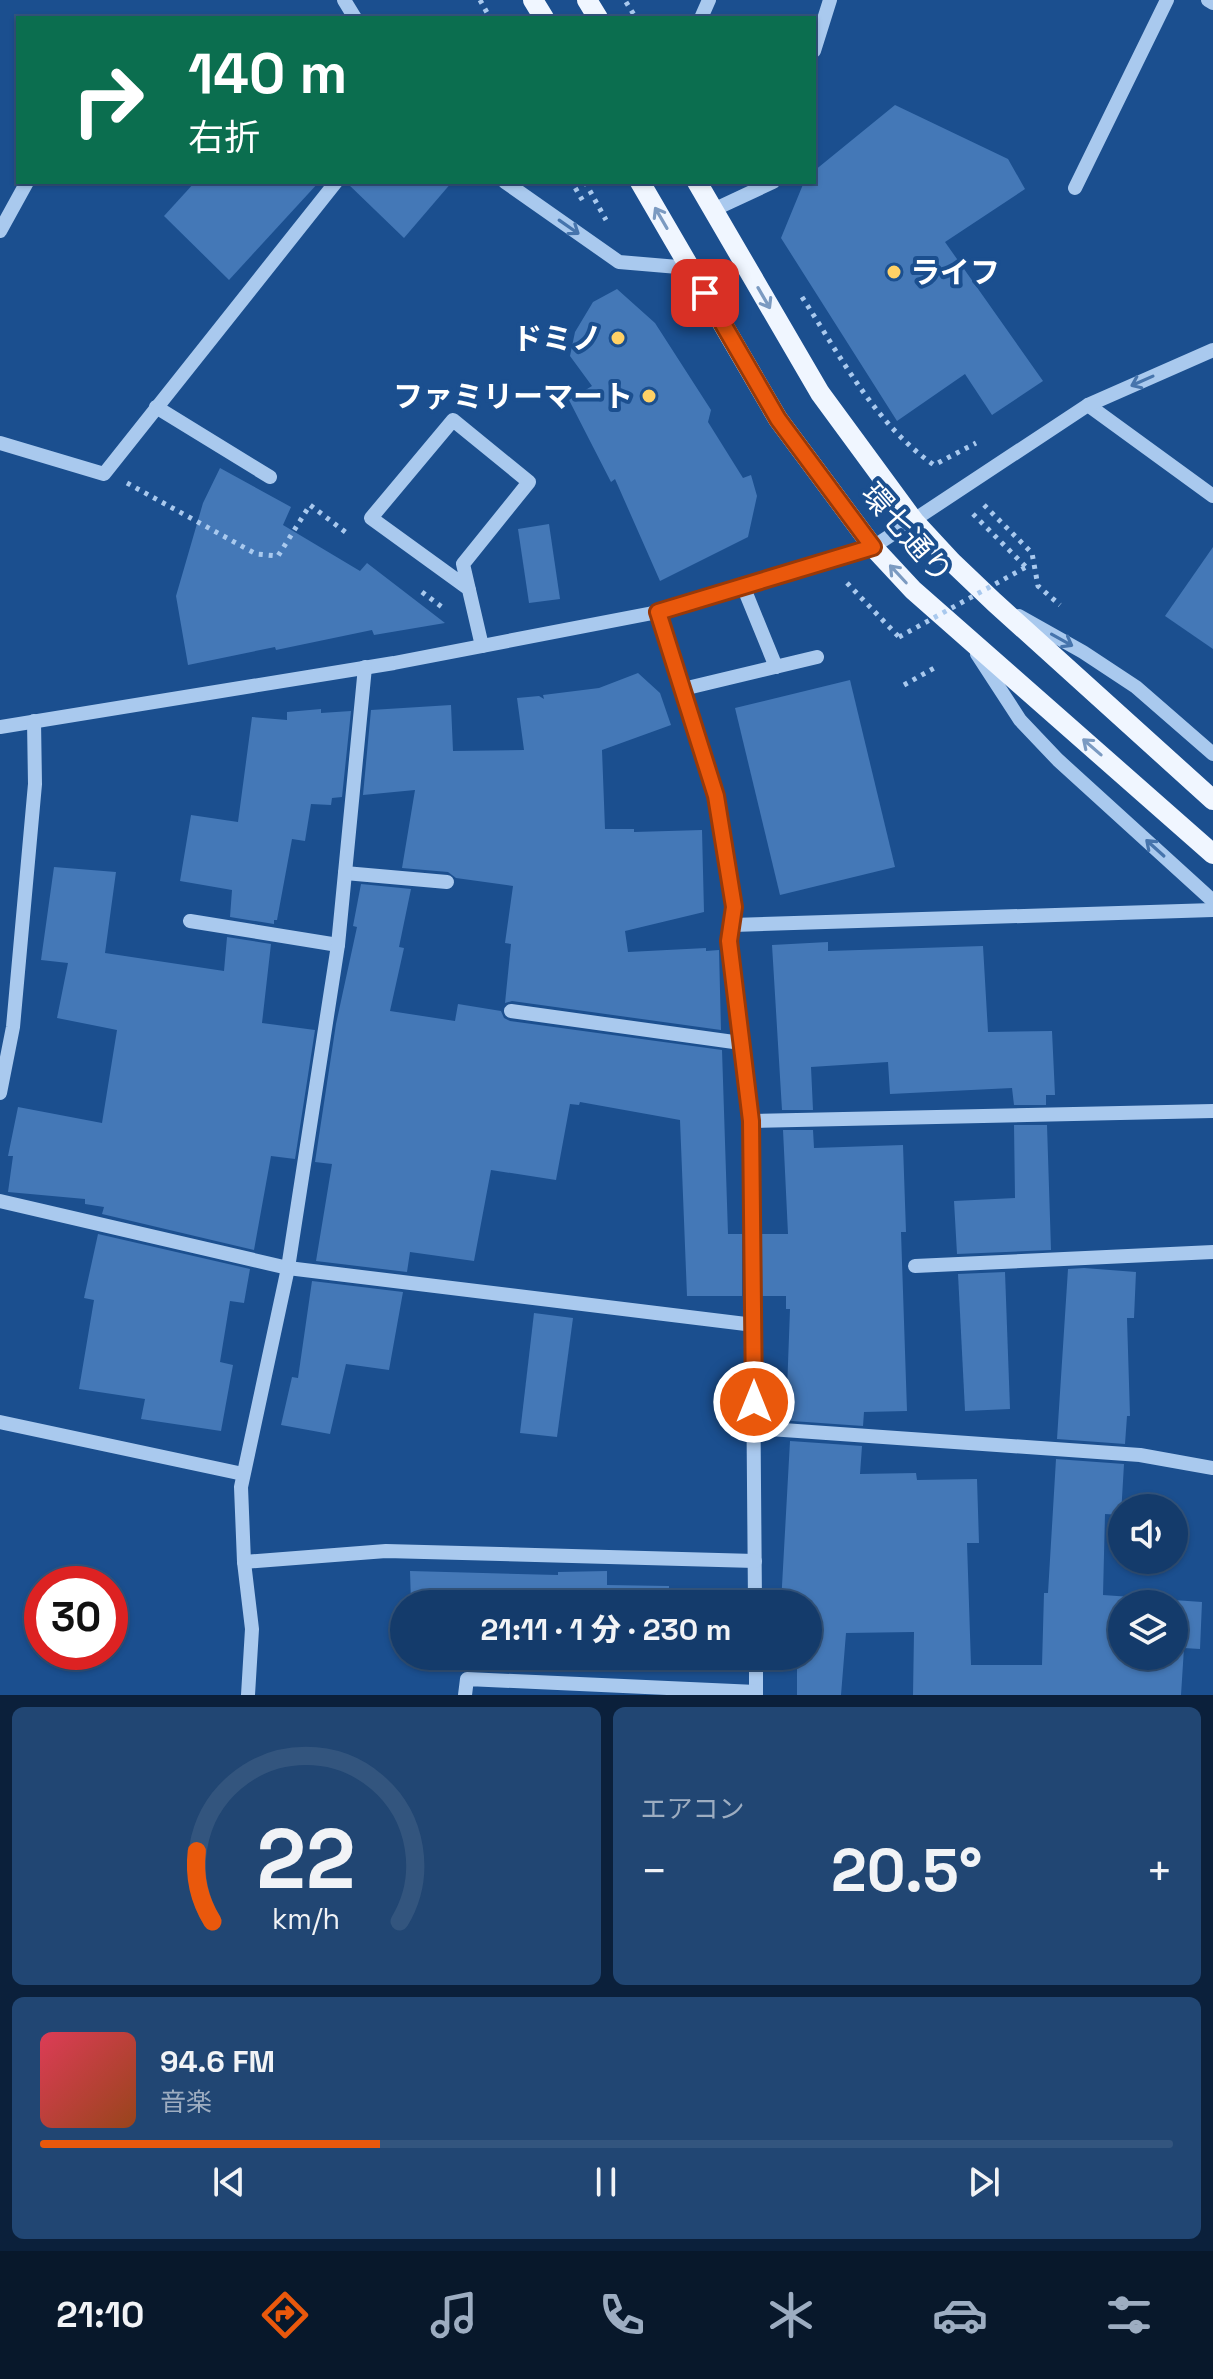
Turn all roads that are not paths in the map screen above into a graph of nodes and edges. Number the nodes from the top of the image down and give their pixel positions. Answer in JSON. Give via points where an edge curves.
{"nodes":[{"id":1,"x":830,"y":0,"type":"edge"},
{"id":2,"x":1167,"y":0,"type":"edge"},
{"id":3,"x":816,"y":45,"type":"edge"},
{"id":4,"x":26,"y":184,"type":"edge"},
{"id":5,"x":334,"y":184,"type":"edge"},
{"id":6,"x":508,"y":184,"type":"edge"},
{"id":7,"x":641,"y":184,"type":"edge"},
{"id":8,"x":698,"y":184,"type":"edge"},
{"id":9,"x":769,"y":184,"type":"edge"},
{"id":10,"x":1075,"y":188,"type":"dead end"},
{"id":11,"x":713,"y":210,"type":"junction"},
{"id":12,"x":0,"y":231,"type":"edge"},
{"id":13,"x":690,"y":268,"type":"junction"},
{"id":14,"x":1213,"y":350,"type":"edge"},
{"id":15,"x":1088,"y":405,"type":"junction"},
{"id":16,"x":156,"y":407,"type":"junction"},
{"id":17,"x":0,"y":443,"type":"edge"},
{"id":18,"x":270,"y":477,"type":"dead end"},
{"id":19,"x":1213,"y":496,"type":"edge"},
{"id":20,"x":914,"y":521,"type":"junction"},
{"id":21,"x":873,"y":547,"type":"junction"},
{"id":22,"x":743,"y":586,"type":"junction"},
{"id":23,"x":469,"y":589,"type":"junction"},
{"id":24,"x":994,"y":602,"type":"junction"},
{"id":25,"x":658,"y":612,"type":"junction"},
{"id":26,"x":968,"y":639,"type":"junction"},
{"id":27,"x":482,"y":646,"type":"junction"},
{"id":28,"x":817,"y":657,"type":"dead end"},
{"id":29,"x":365,"y":667,"type":"junction"},
{"id":30,"x":776,"y":667,"type":"junction"},
{"id":31,"x":683,"y":689,"type":"junction"},
{"id":32,"x":34,"y":721,"type":"junction"},
{"id":33,"x":0,"y":727,"type":"edge"},
{"id":34,"x":1213,"y":754,"type":"edge"},
{"id":35,"x":1213,"y":800,"type":"edge"},
{"id":36,"x":1213,"y":854,"type":"edge"},
{"id":37,"x":345,"y":873,"type":"junction"},
{"id":38,"x":447,"y":882,"type":"dead end"},
{"id":39,"x":1213,"y":901,"type":"edge"},
{"id":40,"x":1213,"y":910,"type":"edge"},
{"id":41,"x":190,"y":921,"type":"dead end"},
{"id":42,"x":733,"y":925,"type":"junction"},
{"id":43,"x":338,"y":945,"type":"junction"},
{"id":44,"x":511,"y":1011,"type":"dead end"},
{"id":45,"x":741,"y":1043,"type":"junction"},
{"id":46,"x":0,"y":1093,"type":"edge"},
{"id":47,"x":1213,"y":1111,"type":"edge"},
{"id":48,"x":751,"y":1121,"type":"junction"},
{"id":49,"x":0,"y":1201,"type":"edge"},
{"id":50,"x":1213,"y":1252,"type":"edge"},
{"id":51,"x":915,"y":1266,"type":"dead end"},
{"id":52,"x":288,"y":1268,"type":"junction"},
{"id":53,"x":754,"y":1325,"type":"junction"},
{"id":54,"x":0,"y":1422,"type":"edge"},
{"id":55,"x":754,"y":1428,"type":"junction"},
{"id":56,"x":1213,"y":1468,"type":"edge"},
{"id":57,"x":243,"y":1474,"type":"junction"},
{"id":58,"x":755,"y":1561,"type":"junction"},
{"id":59,"x":244,"y":1562,"type":"junction"},
{"id":60,"x":755,"y":1590,"type":"edge"},
{"id":61,"x":756,"y":1670,"type":"edge"},
{"id":62,"x":756,"y":1694,"type":"edge"},
{"id":63,"x":248,"y":1695,"type":"edge"},
{"id":64,"x":465,"y":1695,"type":"edge"}],
"edges":[{"from":1,"to":3,"type":"street"},
{"from":2,"to":10,"type":"street"},
{"from":4,"to":12,"type":"street"},
{"from":5,"to":16,"type":"street"},
{"from":6,"to":13,"type":"street","one_way":true,"via":[[619,262]]},
{"from":13,"to":7,"type":"main road","name":"環七通り","one_way":true},
{"from":8,"to":11,"type":"main road","name":"環七通り"},
{"from":9,"to":11,"type":"street"},
{"from":11,"to":20,"type":"main road","name":"環七通り","one_way":true,"via":[[820,393]]},
{"from":13,"to":21,"type":"main road","name":"環七通り","via":[[778,419]]},
{"from":14,"to":15,"type":"street","one_way":true},
{"from":15,"to":19,"type":"street"},
{"from":15,"to":20,"type":"street"},
{"from":16,"to":17,"type":"street","via":[[104,474]]},
{"from":16,"to":18,"type":"street"},
{"from":20,"to":21,"type":"street"},
{"from":20,"to":24,"type":"main road","name":"環七通り"},
{"from":21,"to":22,"type":"street"},
{"from":26,"to":21,"type":"main road","name":"環七通り","one_way":true},
{"from":22,"to":25,"type":"street"},
{"from":22,"to":30,"type":"street"},
{"from":23,"to":23,"type":"street","via":[[371,518],[453,420],[529,482],[463,564]]},
{"from":23,"to":27,"type":"street"},
{"from":24,"to":34,"type":"street","one_way":true,"via":[[1136,687]]},
{"from":24,"to":35,"type":"main road","name":"環七通り"},
{"from":25,"to":27,"type":"street"},
{"from":25,"to":31,"type":"street"},
{"from":36,"to":26,"type":"main road","name":"環七通り","one_way":true},
{"from":39,"to":26,"type":"street","one_way":true,"via":[[1020,720]]},
{"from":27,"to":29,"type":"street"},
{"from":28,"to":30,"type":"street"},
{"from":29,"to":32,"type":"street"},
{"from":29,"to":37,"type":"street"},
{"from":30,"to":31,"type":"street"},
{"from":31,"to":42,"type":"street","via":[[716,796]]},
{"from":32,"to":33,"type":"street"},
{"from":32,"to":46,"type":"street","via":[[34,800],[13,1027]]},
{"from":37,"to":38,"type":"street"},
{"from":37,"to":43,"type":"street"},
{"from":40,"to":42,"type":"street"},
{"from":41,"to":43,"type":"street"},
{"from":42,"to":45,"type":"street","via":[[729,941]]},
{"from":43,"to":52,"type":"street"},
{"from":44,"to":45,"type":"street"},
{"from":45,"to":48,"type":"street"},
{"from":47,"to":48,"type":"street"},
{"from":48,"to":53,"type":"street"},
{"from":49,"to":52,"type":"street"},
{"from":50,"to":51,"type":"street"},
{"from":52,"to":53,"type":"street"},
{"from":52,"to":57,"type":"street"},
{"from":53,"to":55,"type":"street"},
{"from":54,"to":57,"type":"street"},
{"from":55,"to":56,"type":"street","via":[[1140,1455]]},
{"from":55,"to":58,"type":"street"},
{"from":57,"to":59,"type":"street"},
{"from":58,"to":59,"type":"street","via":[[386,1551]]},
{"from":58,"to":60,"type":"street"},
{"from":59,"to":63,"type":"street","via":[[252,1629]]},
{"from":61,"to":62,"type":"street"},
{"from":62,"to":64,"type":"street","via":[[467,1679]]}]}
